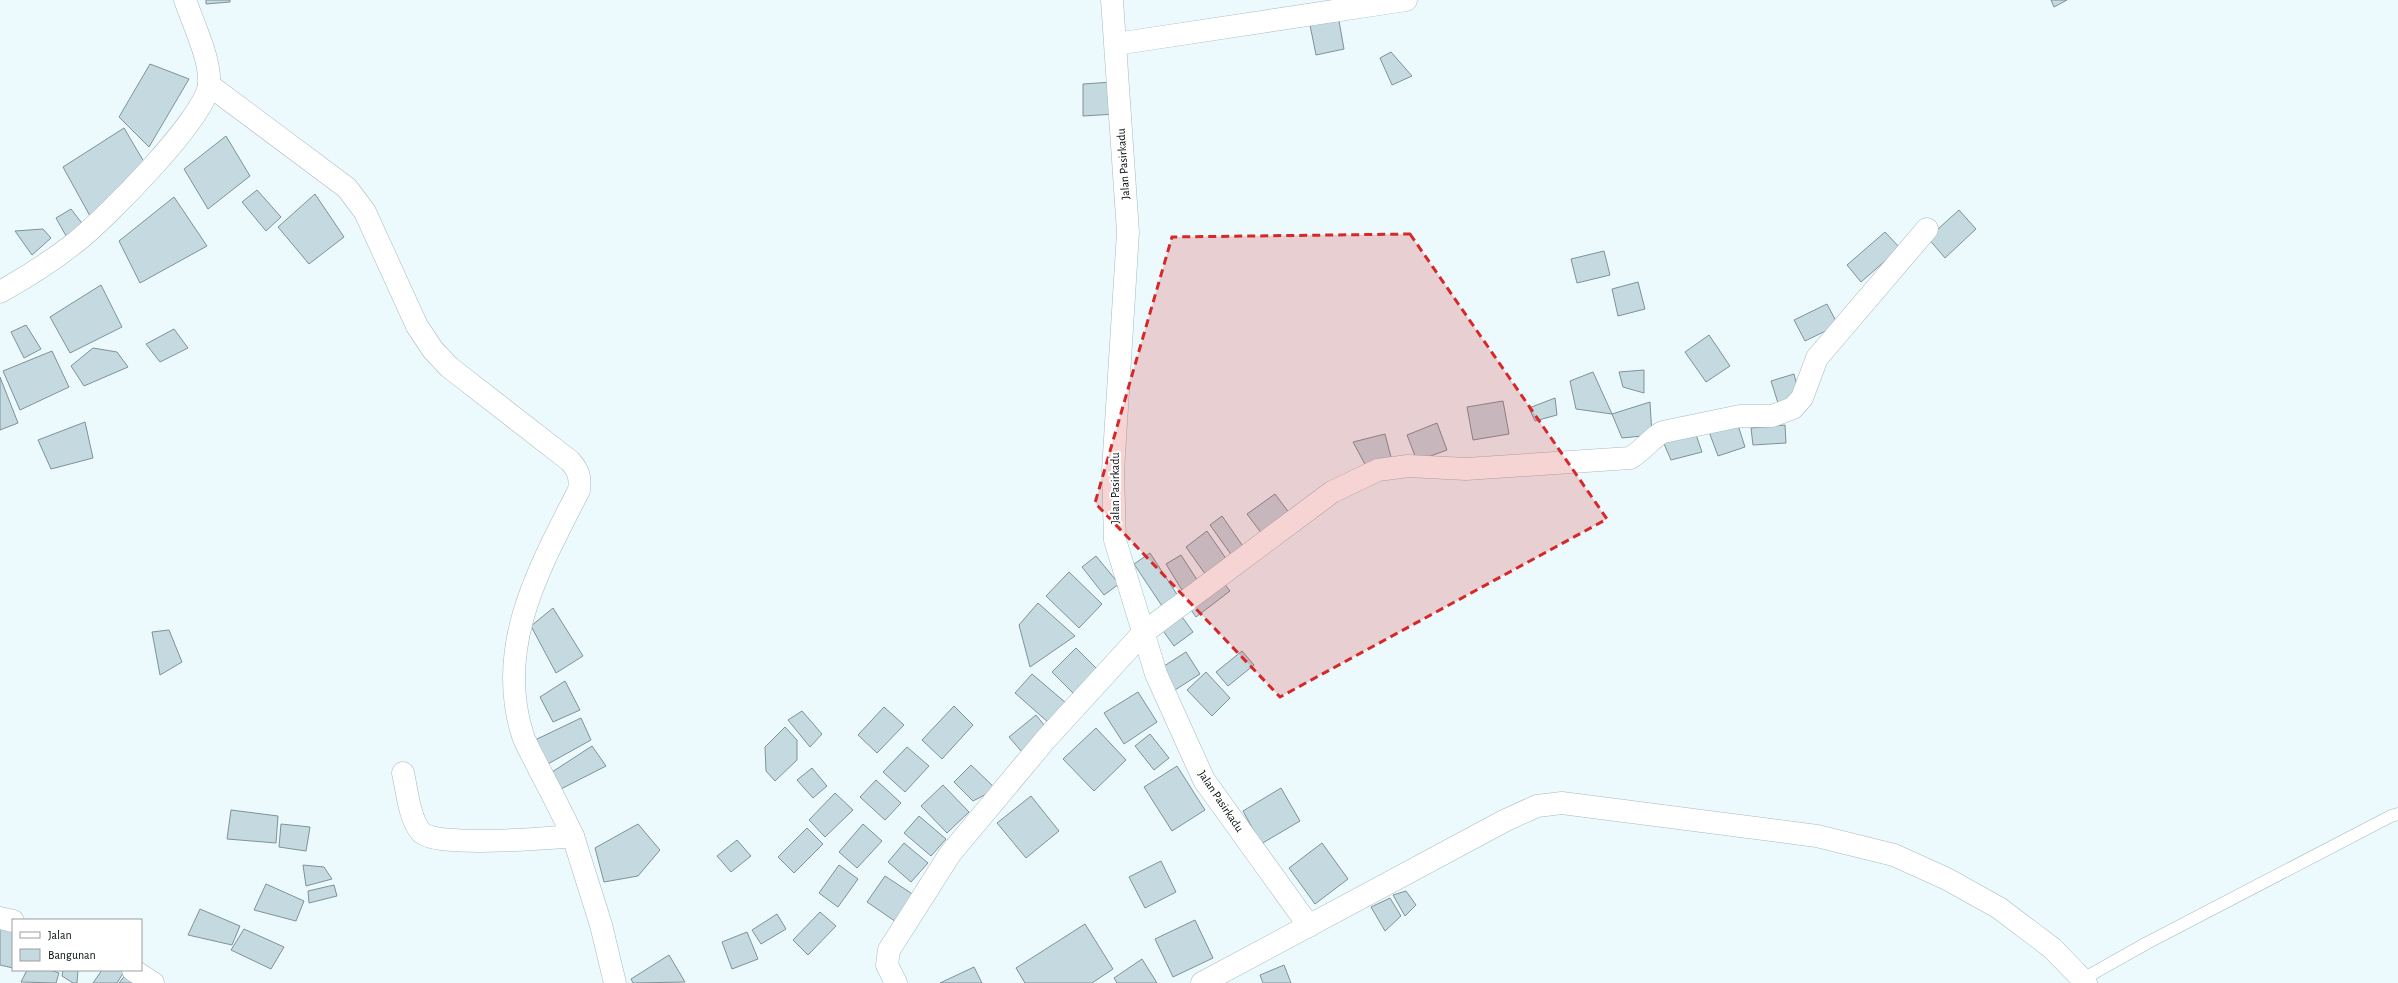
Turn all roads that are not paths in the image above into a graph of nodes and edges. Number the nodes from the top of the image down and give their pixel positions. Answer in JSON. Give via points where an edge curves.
{"nodes":[{"id":1,"x":185,"y":0,"type":"edge"},
{"id":2,"x":1112,"y":0,"type":"edge"},
{"id":3,"x":1406,"y":0,"type":"edge"},
{"id":4,"x":1116,"y":44,"type":"junction"},
{"id":5,"x":209,"y":85,"type":"junction"},
{"id":6,"x":1927,"y":229,"type":"dead end"},
{"id":7,"x":0,"y":292,"type":"edge"},
{"id":8,"x":1143,"y":633,"type":"junction"},
{"id":9,"x":403,"y":773,"type":"dead end"},
{"id":10,"x":2398,"y":814,"type":"edge"},
{"id":11,"x":573,"y":836,"type":"junction"},
{"id":12,"x":0,"y":918,"type":"edge"},
{"id":13,"x":12,"y":921,"type":"edge"},
{"id":14,"x":1309,"y":926,"type":"junction"},
{"id":15,"x":135,"y":971,"type":"edge"},
{"id":16,"x":2084,"y":981,"type":"edge"},
{"id":17,"x":153,"y":983,"type":"edge"},
{"id":18,"x":615,"y":983,"type":"edge"},
{"id":19,"x":896,"y":983,"type":"edge"},
{"id":20,"x":1202,"y":983,"type":"edge"}],
"edges":[{"from":1,"to":5,"type":"street","via":[[209,69]]},
{"from":2,"to":4,"type":"street","name":"Jalan Pasirkadu"},
{"from":3,"to":4,"type":"street"},
{"from":4,"to":8,"type":"street","name":"Jalan Pasirkadu","via":[[1128,232],[1113,471],[1116,540]]},
{"from":5,"to":7,"type":"street","via":[[183,131],[107,215],[29,276]]},
{"from":5,"to":11,"type":"street","via":[[347,188],[366,212],[417,326],[433,350],[449,366],[577,469],[581,479],[579,490],[540,566],[526,600],[514,668],[514,698],[523,737]]},
{"from":6,"to":8,"type":"street","via":[[1817,358],[1802,398],[1786,412],[1760,417],[1740,416],[1663,432],[1630,458],[1466,469],[1408,466],[1378,470],[1332,492]]},
{"from":8,"to":14,"type":"street","name":"Jalan Pasirkadu","via":[[1156,674],[1204,780]]},
{"from":8,"to":19,"type":"street","via":[[1046,739],[950,854],[889,950],[887,965]]},
{"from":9,"to":11,"type":"street","via":[[414,818],[420,831],[432,838],[510,841]]},
{"from":10,"to":16,"type":"lane","via":[[2154,939]]},
{"from":11,"to":18,"type":"street","via":[[601,925]]},
{"from":12,"to":13,"type":"street"},
{"from":14,"to":16,"type":"street","via":[[1506,820],[1536,806],[1562,803],[1817,836],[1894,855],[1947,879],[1999,908],[2052,948]]},
{"from":14,"to":20,"type":"street"},
{"from":15,"to":17,"type":"street"}]}
